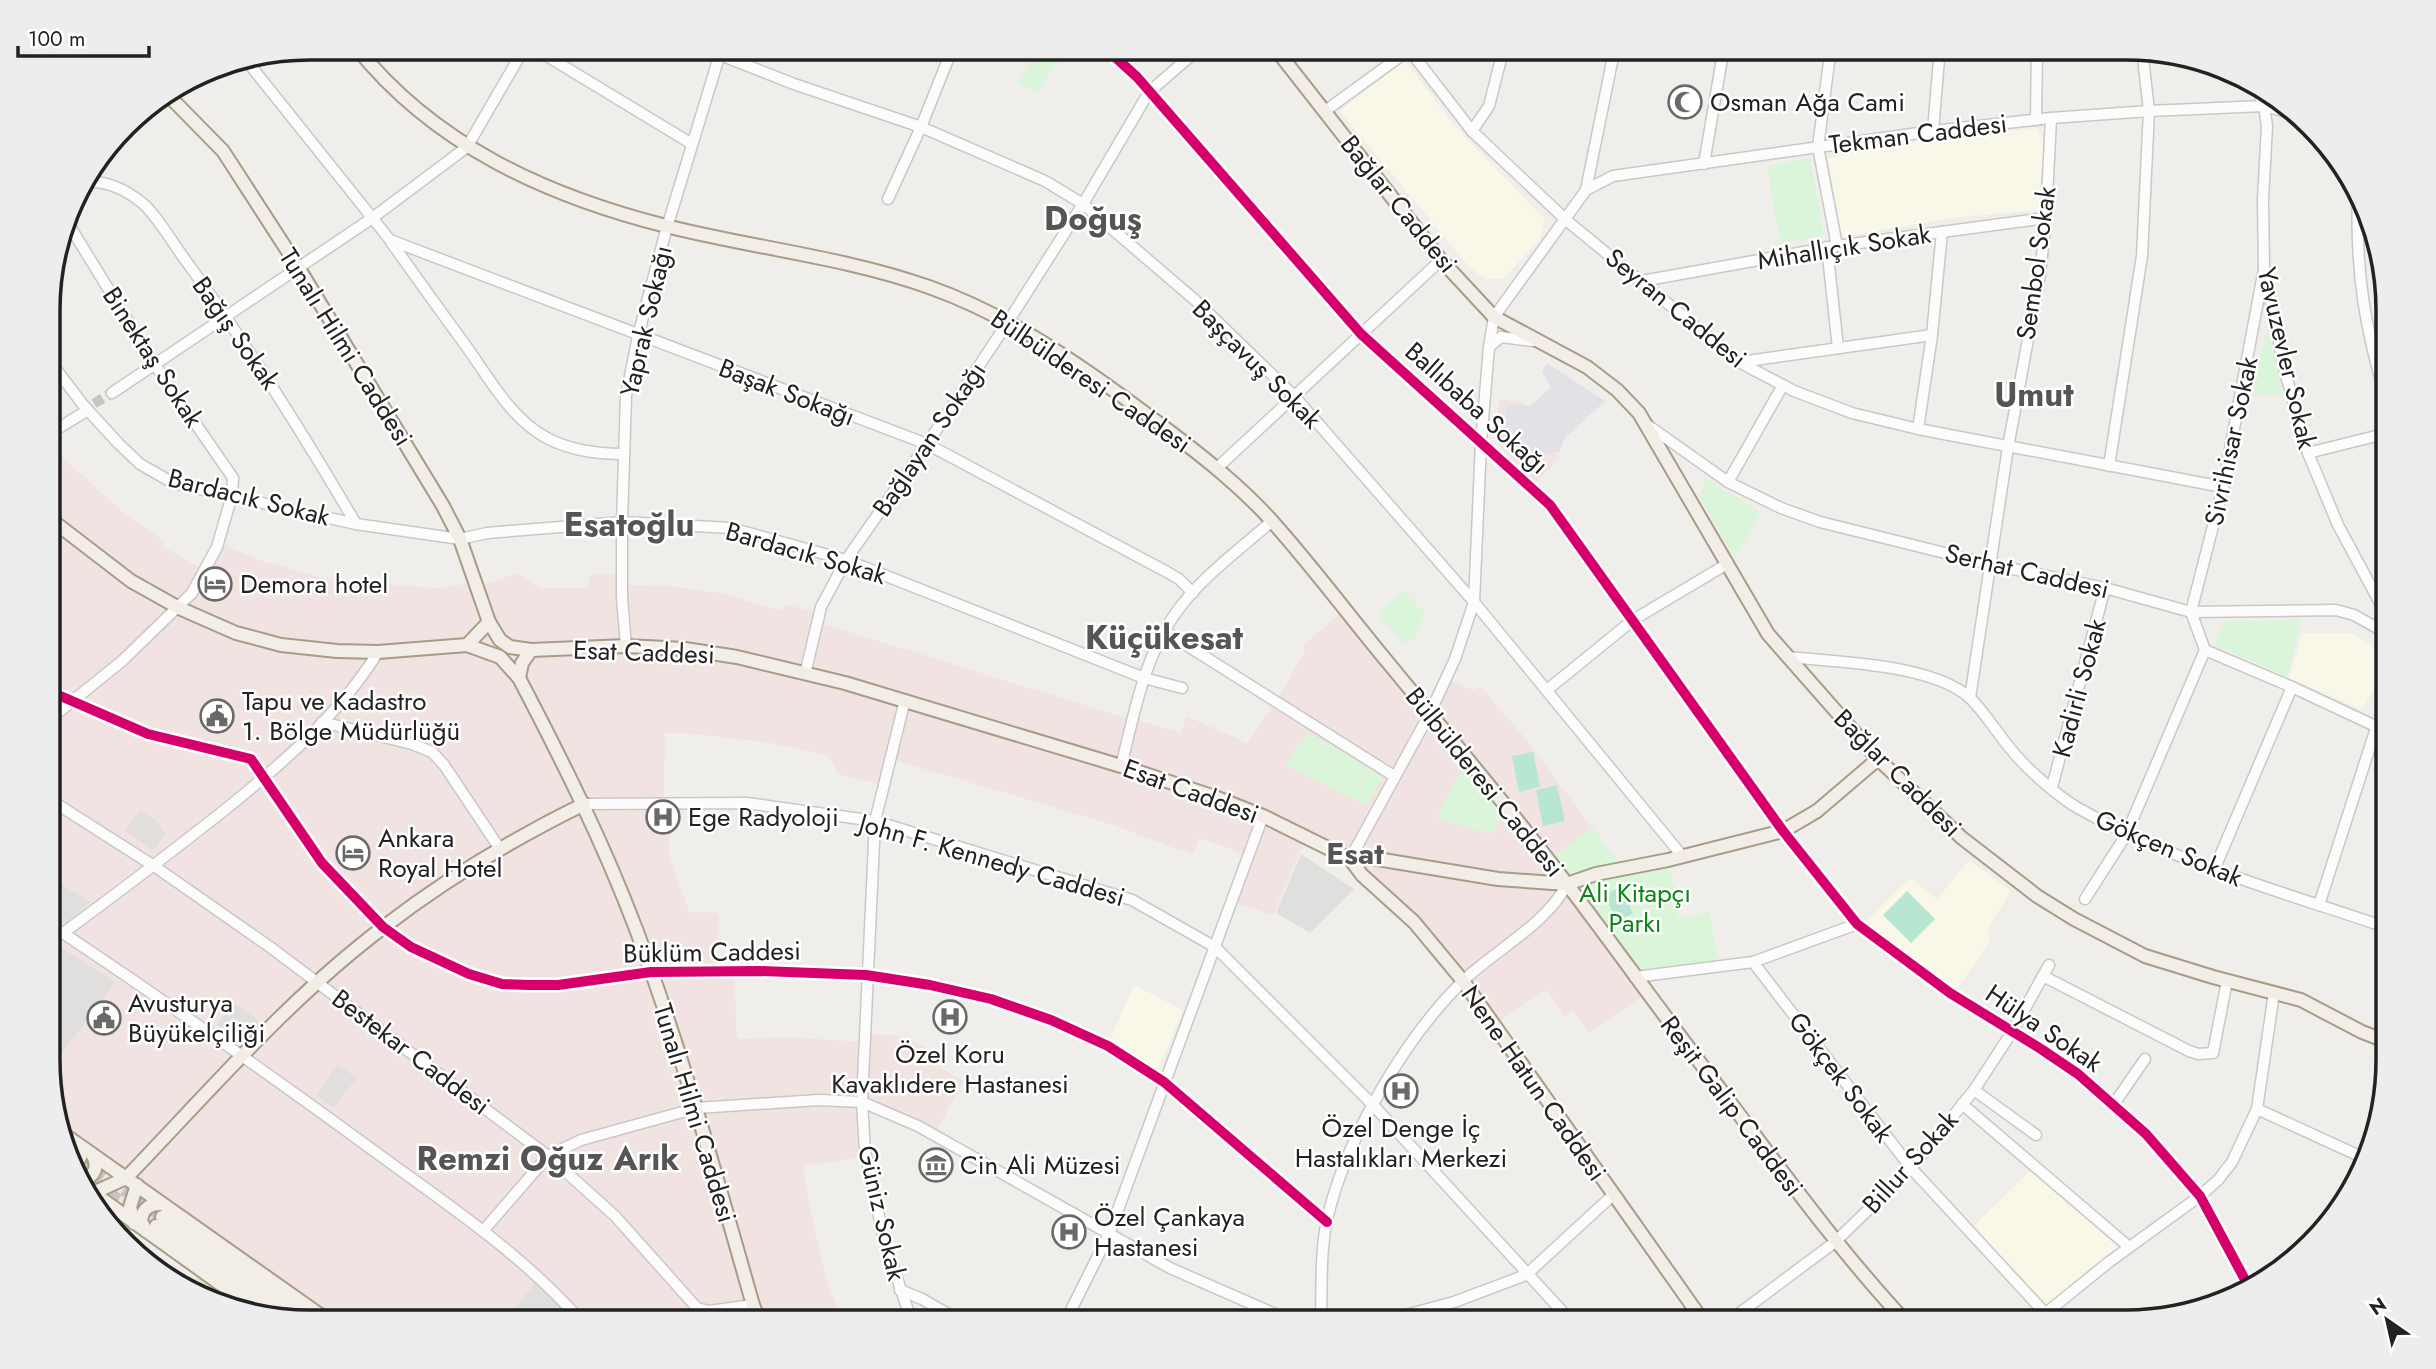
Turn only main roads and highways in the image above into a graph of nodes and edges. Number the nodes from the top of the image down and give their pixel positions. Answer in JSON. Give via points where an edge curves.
{"nodes":[{"id":1,"x":367,"y":60,"type":"edge"},
{"id":2,"x":1284,"y":60,"type":"edge"},
{"id":3,"x":173,"y":100,"type":"edge"},
{"id":4,"x":60,"y":527,"type":"edge"},
{"id":5,"x":489,"y":622,"type":"junction"},
{"id":6,"x":467,"y":645,"type":"junction"},
{"id":7,"x":531,"y":650,"type":"junction"},
{"id":8,"x":519,"y":678,"type":"junction"},
{"id":9,"x":1878,"y":759,"type":"junction"},
{"id":10,"x":584,"y":804,"type":"junction"},
{"id":11,"x":1350,"y":859,"type":"junction"},
{"id":12,"x":1567,"y":884,"type":"junction"},
{"id":13,"x":2376,"y":1037,"type":"edge"},
{"id":14,"x":82,"y":1155,"type":"edge"},
{"id":15,"x":89,"y":1178,"type":"edge"},
{"id":16,"x":132,"y":1181,"type":"junction"},
{"id":17,"x":97,"y":1190,"type":"edge"},
{"id":18,"x":105,"y":1203,"type":"edge"},
{"id":19,"x":156,"y":1220,"type":"junction"},
{"id":20,"x":134,"y":1223,"type":"junction"},
{"id":21,"x":249,"y":1302,"type":"edge"},
{"id":22,"x":269,"y":1306,"type":"edge"},
{"id":23,"x":290,"y":1309,"type":"edge"},
{"id":24,"x":309,"y":1310,"type":"edge"},
{"id":25,"x":755,"y":1310,"type":"edge"},
{"id":26,"x":1695,"y":1310,"type":"edge"},
{"id":27,"x":1895,"y":1310,"type":"edge"}],
"edges":[{"from":1,"to":12,"type":"main road","name":"Bülbülderesi Caddesi","via":[[415,109],[467,147],[560,192],[668,226],[860,267],[926,286],[984,308],[1070,360],[1217,468],[1272,521]]},
{"from":2,"to":9,"type":"main road","name":"Bağlar Caddesi","via":[[1441,260],[1494,317],[1587,367],[1630,402],[1649,426],[1768,634]]},
{"from":3,"to":5,"type":"main road","name":"Tunalı Hilmi Caddesi","via":[[223,151],[443,506],[460,539]]},
{"from":4,"to":6,"type":"main road","via":[[131,582],[236,633],[281,645],[378,652]]},
{"from":5,"to":6,"type":"main road"},
{"from":5,"to":7,"type":"main road","name":"Esat Caddesi","via":[[504,644]]},
{"from":6,"to":8,"type":"main road","via":[[500,657]]},
{"from":7,"to":8,"type":"main road"},
{"from":7,"to":11,"type":"main road","name":"Esat Caddesi","via":[[626,646],[709,652],[805,674],[905,700],[1215,797]]},
{"from":8,"to":10,"type":"main road","name":"Tunalı Hilmi Caddesi"},
{"from":9,"to":12,"type":"main road","name":"Esat Caddesi","via":[[1817,811],[1783,831]]},
{"from":9,"to":13,"type":"main road","name":"Bağlar Caddesi","via":[[1962,838],[2037,897],[2074,919],[2145,956],[2301,1000]]},
{"from":10,"to":16,"type":"main road","name":"John F. Kennedy Caddesi","via":[[500,849],[383,927],[244,1056]]},
{"from":10,"to":25,"type":"main road","name":"Tunalı Hilmi Caddesi","via":[[651,972],[697,1108]]},
{"from":11,"to":12,"type":"main road","name":"Esat Caddesi"},
{"from":11,"to":26,"type":"main road","name":"Nene Hatun Caddesi","via":[[1362,876],[1424,932],[1463,981]]},
{"from":12,"to":27,"type":"main road","name":"Reşit Galip Caddesi","via":[[1835,1242]]},
{"from":14,"to":15,"type":"main road","via":[[96,1165]]},
{"from":14,"to":16,"type":"main road"},
{"from":16,"to":17,"type":"main road"},
{"from":16,"to":19,"type":"main road"},
{"from":16,"to":20,"type":"main road"},
{"from":18,"to":20,"type":"main road"},
{"from":19,"to":20,"type":"main road"},
{"from":19,"to":21,"type":"main road"},
{"from":19,"to":22,"type":"main road"},
{"from":19,"to":23,"type":"main road"},
{"from":19,"to":24,"type":"main road"}]}
